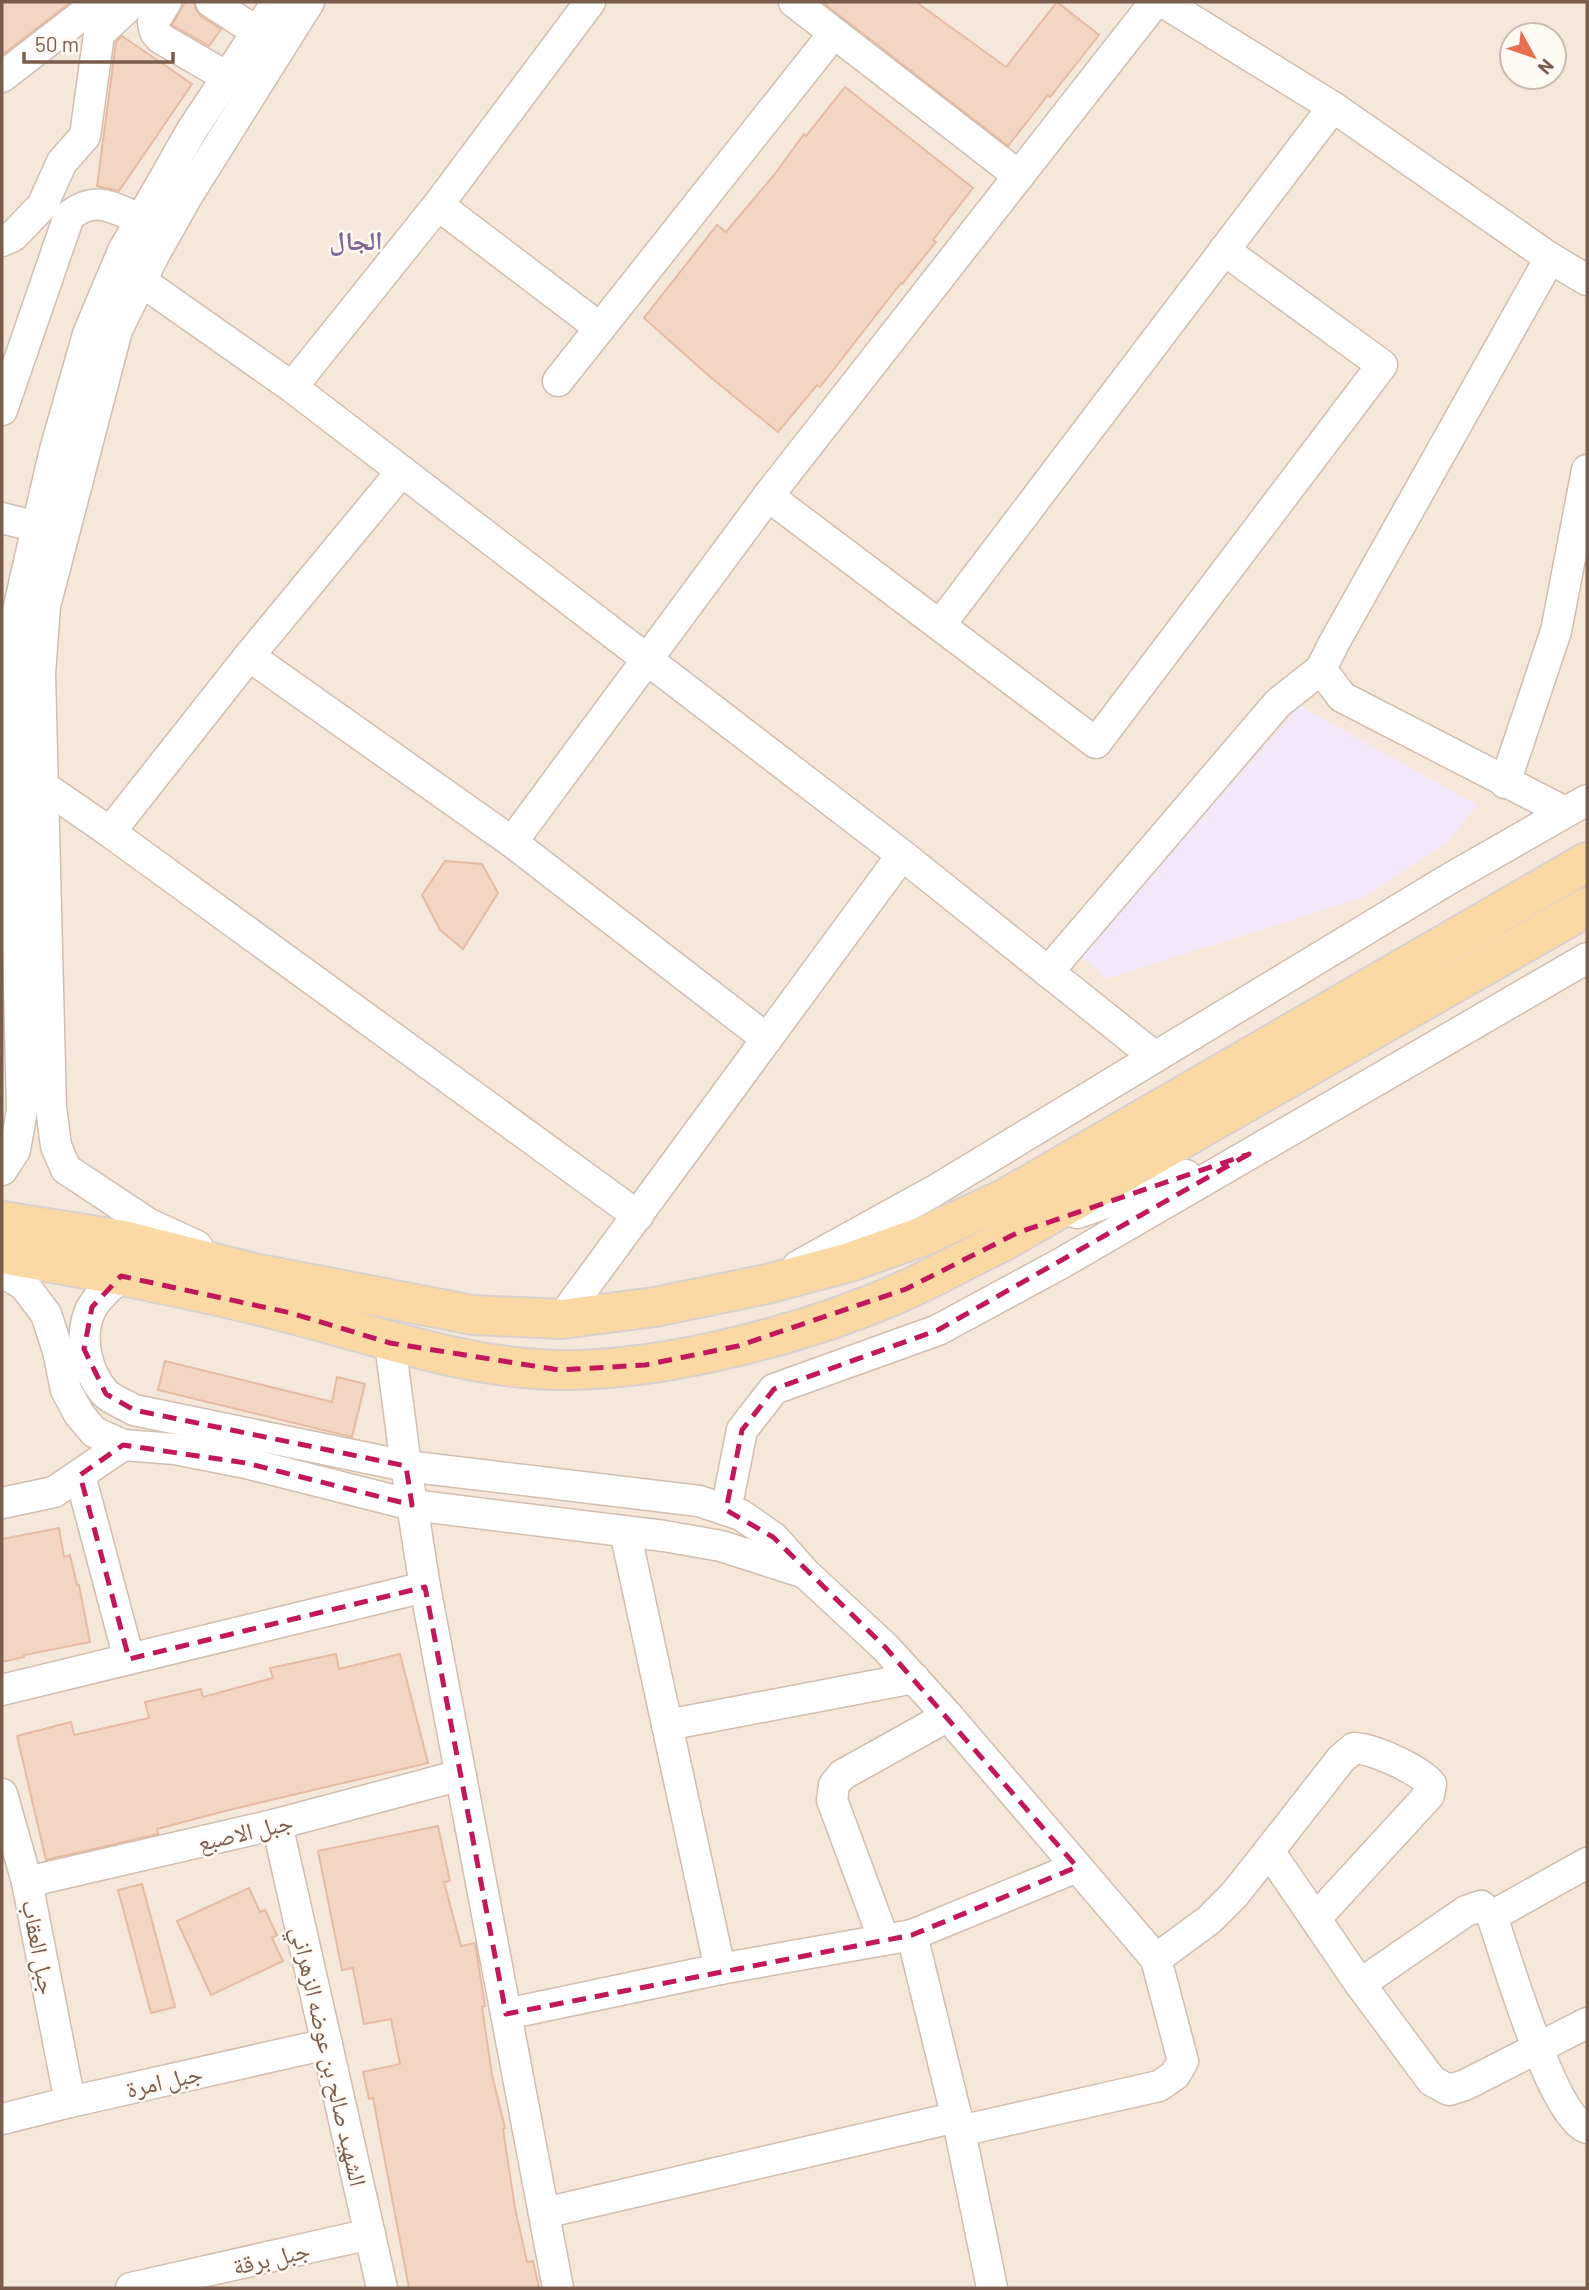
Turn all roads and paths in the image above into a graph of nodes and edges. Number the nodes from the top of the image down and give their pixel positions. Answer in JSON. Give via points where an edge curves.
{"nodes":[{"id":1,"x":99,"y":2,"type":"edge"},
{"id":2,"x":133,"y":2,"type":"edge"},
{"id":3,"x":166,"y":2,"type":"edge"},
{"id":4,"x":211,"y":2,"type":"edge"},
{"id":5,"x":309,"y":2,"type":"edge"},
{"id":6,"x":590,"y":2,"type":"edge"},
{"id":7,"x":1155,"y":2,"type":"edge"},
{"id":8,"x":1163,"y":2,"type":"edge"},
{"id":9,"x":805,"y":5,"type":"edge"},
{"id":10,"x":263,"y":12,"type":"edge"},
{"id":11,"x":834,"y":33,"type":"junction"},
{"id":12,"x":2,"y":77,"type":"edge"},
{"id":13,"x":227,"y":77,"type":"junction"},
{"id":14,"x":1333,"y":107,"type":"junction"},
{"id":15,"x":1019,"y":176,"type":"junction"},
{"id":16,"x":438,"y":205,"type":"junction"},
{"id":17,"x":141,"y":219,"type":"junction"},
{"id":18,"x":2,"y":241,"type":"edge"},
{"id":19,"x":1224,"y":250,"type":"junction"},
{"id":20,"x":1550,"y":258,"type":"junction"},
{"id":21,"x":1587,"y":279,"type":"edge"},
{"id":22,"x":141,"y":281,"type":"junction"},
{"id":23,"x":600,"y":328,"type":"junction"},
{"id":24,"x":558,"y":381,"type":"dead end"},
{"id":25,"x":292,"y":387,"type":"junction"},
{"id":26,"x":2,"y":410,"type":"edge"},
{"id":27,"x":1587,"y":470,"type":"edge"},
{"id":28,"x":402,"y":471,"type":"junction"},
{"id":29,"x":768,"y":496,"type":"junction"},
{"id":30,"x":2,"y":517,"type":"edge"},
{"id":31,"x":37,"y":527,"type":"junction"},
{"id":32,"x":940,"y":625,"type":"junction"},
{"id":33,"x":249,"y":656,"type":"junction"},
{"id":34,"x":647,"y":660,"type":"junction"},
{"id":35,"x":1321,"y":669,"type":"junction"},
{"id":36,"x":1506,"y":783,"type":"junction"},
{"id":37,"x":43,"y":786,"type":"junction"},
{"id":38,"x":1576,"y":806,"type":"edge"},
{"id":39,"x":110,"y":832,"type":"junction"},
{"id":40,"x":512,"y":842,"type":"junction"},
{"id":41,"x":902,"y":855,"type":"junction"},
{"id":42,"x":1587,"y":862,"type":"edge"},
{"id":43,"x":1587,"y":907,"type":"edge"},
{"id":44,"x":1587,"y":958,"type":"edge"},
{"id":45,"x":1048,"y":972,"type":"junction"},
{"id":46,"x":767,"y":1039,"type":"junction"},
{"id":47,"x":1155,"y":1057,"type":"junction"},
{"id":48,"x":1249,"y":1154,"type":"junction"},
{"id":49,"x":2,"y":1170,"type":"edge"},
{"id":50,"x":638,"y":1216,"type":"junction"},
{"id":51,"x":2,"y":1221,"type":"edge"},
{"id":52,"x":1017,"y":1233,"type":"junction"},
{"id":53,"x":2,"y":1254,"type":"edge"},
{"id":54,"x":2,"y":1272,"type":"edge"},
{"id":55,"x":254,"y":1273,"type":"junction"},
{"id":56,"x":121,"y":1276,"type":"junction"},
{"id":57,"x":767,"y":1283,"type":"junction"},
{"id":58,"x":561,"y":1319,"type":"junction"},
{"id":59,"x":390,"y":1343,"type":"junction"},
{"id":60,"x":123,"y":1445,"type":"junction"},
{"id":61,"x":406,"y":1466,"type":"junction"},
{"id":62,"x":80,"y":1475,"type":"junction"},
{"id":63,"x":2,"y":1503,"type":"edge"},
{"id":64,"x":412,"y":1505,"type":"junction"},
{"id":65,"x":726,"y":1510,"type":"junction"},
{"id":66,"x":625,"y":1531,"type":"junction"},
{"id":67,"x":805,"y":1573,"type":"junction"},
{"id":68,"x":425,"y":1587,"type":"junction"},
{"id":69,"x":129,"y":1659,"type":"junction"},
{"id":70,"x":914,"y":1678,"type":"junction"},
{"id":71,"x":2,"y":1690,"type":"edge"},
{"id":72,"x":948,"y":1716,"type":"junction"},
{"id":73,"x":667,"y":1725,"type":"junction"},
{"id":74,"x":461,"y":1775,"type":"junction"},
{"id":75,"x":2,"y":1794,"type":"edge"},
{"id":76,"x":277,"y":1824,"type":"junction"},
{"id":77,"x":1269,"y":1851,"type":"junction"},
{"id":78,"x":1587,"y":1863,"type":"edge"},
{"id":79,"x":1077,"y":1867,"type":"junction"},
{"id":80,"x":27,"y":1882,"type":"junction"},
{"id":81,"x":1492,"y":1916,"type":"junction"},
{"id":82,"x":1315,"y":1918,"type":"junction"},
{"id":83,"x":898,"y":1938,"type":"junction"},
{"id":84,"x":1156,"y":1959,"type":"junction"},
{"id":85,"x":720,"y":1969,"type":"junction"},
{"id":86,"x":1360,"y":1984,"type":"junction"},
{"id":87,"x":506,"y":2014,"type":"junction"},
{"id":88,"x":1587,"y":2023,"type":"edge"},
{"id":89,"x":327,"y":2043,"type":"junction"},
{"id":90,"x":1537,"y":2049,"type":"junction"},
{"id":91,"x":70,"y":2102,"type":"junction"},
{"id":92,"x":2,"y":2119,"type":"edge"},
{"id":93,"x":959,"y":2124,"type":"junction"},
{"id":94,"x":1587,"y":2128,"type":"edge"},
{"id":95,"x":544,"y":2213,"type":"junction"},
{"id":96,"x":370,"y":2234,"type":"junction"},
{"id":97,"x":131,"y":2288,"type":"edge"},
{"id":98,"x":382,"y":2288,"type":"edge"},
{"id":99,"x":558,"y":2288,"type":"edge"},
{"id":100,"x":992,"y":2288,"type":"edge"}],
"edges":[{"from":1,"to":12,"type":"street"},
{"from":2,"to":18,"type":"street","via":[[99,34],[85,136],[62,162],[42,206]]},
{"from":3,"to":13,"type":"street","via":[[153,23],[155,32]]},
{"from":4,"to":10,"type":"street"},
{"from":5,"to":22,"type":"street","via":[[189,193]]},
{"from":6,"to":16,"type":"street"},
{"from":7,"to":15,"type":"street"},
{"from":8,"to":14,"type":"street"},
{"from":9,"to":11,"type":"street"},
{"from":10,"to":13,"type":"street"},
{"from":11,"to":15,"type":"street"},
{"from":11,"to":23,"type":"street"},
{"from":13,"to":17,"type":"street"},
{"from":14,"to":19,"type":"street"},
{"from":14,"to":20,"type":"street"},
{"from":15,"to":29,"type":"street"},
{"from":16,"to":23,"type":"street"},
{"from":16,"to":25,"type":"street"},
{"from":17,"to":26,"type":"street","via":[[97,203],[81,206],[69,216]]},
{"from":17,"to":31,"type":"street","via":[[89,334]]},
{"from":19,"to":32,"type":"street"},
{"from":19,"to":32,"type":"street","via":[[1382,366],[1096,743]]},
{"from":20,"to":21,"type":"street"},
{"from":20,"to":35,"type":"street"},
{"from":22,"to":25,"type":"street"},
{"from":22,"to":37,"type":"street","via":[[117,330],[45,606],[40,674]]},
{"from":23,"to":24,"type":"street"},
{"from":25,"to":28,"type":"street"},
{"from":27,"to":36,"type":"street","via":[[1556,631]]},
{"from":28,"to":33,"type":"street"},
{"from":28,"to":34,"type":"street"},
{"from":29,"to":32,"type":"street"},
{"from":29,"to":34,"type":"street"},
{"from":30,"to":31,"type":"street"},
{"from":31,"to":49,"type":"street","via":[[17,615],[12,702],[22,1110],[15,1150]]},
{"from":33,"to":39,"type":"street"},
{"from":33,"to":40,"type":"street"},
{"from":34,"to":40,"type":"street"},
{"from":34,"to":41,"type":"street"},
{"from":35,"to":36,"type":"street","via":[[1342,696]]},
{"from":35,"to":45,"type":"street","via":[[1278,704]]},
{"from":36,"to":38,"type":"street"},
{"from":37,"to":39,"type":"street"},
{"from":37,"to":55,"type":"street","via":[[51,1107],[56,1146],[66,1169],[89,1186],[149,1224]]},
{"from":38,"to":47,"type":"street"},
{"from":39,"to":50,"type":"street"},
{"from":40,"to":46,"type":"street"},
{"from":41,"to":45,"type":"street"},
{"from":41,"to":46,"type":"street"},
{"from":42,"to":57,"type":"main road","via":[[1006,1198],[914,1240]]},
{"from":43,"to":52,"type":"main road"},
{"from":44,"to":48,"type":"street"},
{"from":45,"to":47,"type":"street"},
{"from":46,"to":50,"type":"street"},
{"from":47,"to":57,"type":"street","via":[[934,1191]]},
{"from":48,"to":52,"type":"street"},
{"from":48,"to":65,"type":"street","via":[[938,1330],[774,1389],[742,1430]]},
{"from":50,"to":58,"type":"street"},
{"from":51,"to":55,"type":"main road","via":[[123,1240]]},
{"from":52,"to":59,"type":"main road","via":[[906,1290],[825,1320],[738,1346],[645,1365],[559,1370],[494,1364]]},
{"from":53,"to":56,"type":"main road"},
{"from":54,"to":60,"type":"street","via":[[24,1285],[46,1314],[66,1390],[79,1414],[94,1432]]},
{"from":55,"to":58,"type":"main road","via":[[473,1315]]},
{"from":56,"to":59,"type":"main road","via":[[291,1313]]},
{"from":56,"to":61,"type":"street","via":[[92,1307],[85,1325],[84,1349],[106,1394],[134,1410]]},
{"from":57,"to":58,"type":"main road","via":[[655,1307]]},
{"from":59,"to":61,"type":"street"},
{"from":60,"to":62,"type":"street"},
{"from":60,"to":64,"type":"street","via":[[175,1449],[246,1463]]},
{"from":61,"to":64,"type":"street"},
{"from":61,"to":65,"type":"street","via":[[654,1495]]},
{"from":62,"to":63,"type":"street","via":[[54,1492]]},
{"from":62,"to":69,"type":"street"},
{"from":64,"to":66,"type":"street"},
{"from":64,"to":68,"type":"street"},
{"from":65,"to":67,"type":"street","via":[[773,1537]]},
{"from":66,"to":67,"type":"street","via":[[721,1546]]},
{"from":66,"to":73,"type":"street"},
{"from":67,"to":70,"type":"street"},
{"from":68,"to":69,"type":"street"},
{"from":68,"to":74,"type":"street"},
{"from":69,"to":71,"type":"street"},
{"from":70,"to":72,"type":"street"},
{"from":70,"to":73,"type":"street"},
{"from":72,"to":79,"type":"street"},
{"from":72,"to":83,"type":"street","via":[[842,1775],[834,1785],[832,1800]]},
{"from":73,"to":85,"type":"street"},
{"from":74,"to":76,"type":"street","name":"جبل الاصبع"},
{"from":74,"to":87,"type":"street"},
{"from":75,"to":80,"type":"street","name":"جبل العقاب"},
{"from":76,"to":80,"type":"street","name":"جبل الاصبع"},
{"from":76,"to":89,"type":"street","name":"الشهيد صالح بن عوضه الزهراني"},
{"from":77,"to":82,"type":"street"},
{"from":77,"to":82,"type":"street","via":[[1354,1748],[1365,1748],[1424,1776],[1431,1784],[1429,1795]]},
{"from":77,"to":84,"type":"street","via":[[1209,1920]]},
{"from":78,"to":81,"type":"street"},
{"from":79,"to":83,"type":"street"},
{"from":79,"to":84,"type":"street"},
{"from":80,"to":91,"type":"street","name":"جبل العقاب"},
{"from":81,"to":86,"type":"street","via":[[1480,1906],[1466,1911]]},
{"from":81,"to":90,"type":"street"},
{"from":82,"to":86,"type":"street"},
{"from":83,"to":85,"type":"street"},
{"from":83,"to":93,"type":"street"},
{"from":84,"to":93,"type":"street","via":[[1183,2061],[1175,2075],[1159,2085]]},
{"from":85,"to":87,"type":"street"},
{"from":86,"to":90,"type":"street","via":[[1432,2081],[1450,2090]]},
{"from":87,"to":95,"type":"street"},
{"from":88,"to":90,"type":"street"},
{"from":89,"to":91,"type":"street","name":"جبل امرة"},
{"from":89,"to":96,"type":"street","name":"الشهيد صالح بن عوضه الزهراني"},
{"from":90,"to":94,"type":"street","via":[[1569,2113]]},
{"from":91,"to":92,"type":"street","name":"جبل امرة"},
{"from":93,"to":95,"type":"street"},
{"from":93,"to":100,"type":"street"},
{"from":95,"to":99,"type":"street"},
{"from":96,"to":97,"type":"street","name":"جبل برقة"},
{"from":96,"to":98,"type":"street","name":"الشهيد صالح بن عوضه الزهراني"}]}
